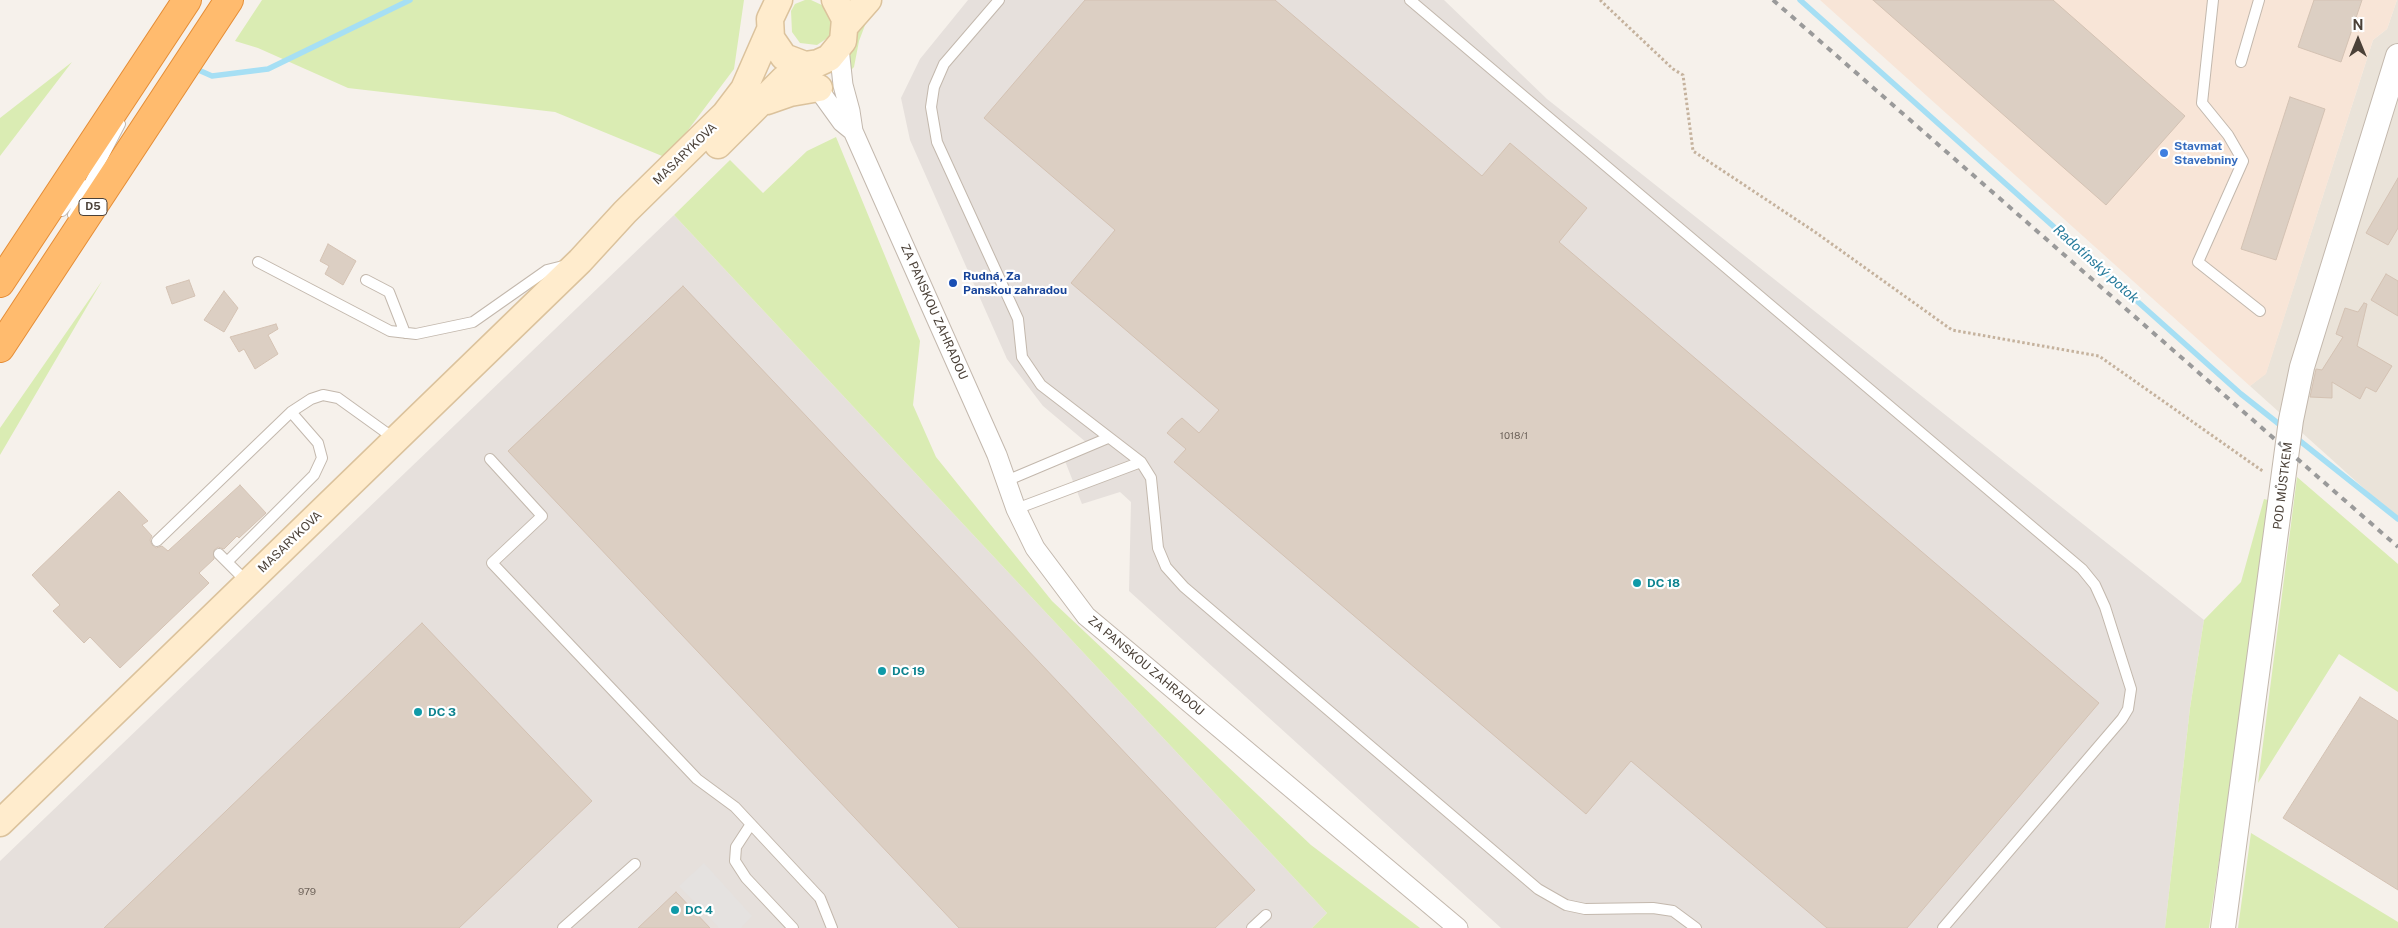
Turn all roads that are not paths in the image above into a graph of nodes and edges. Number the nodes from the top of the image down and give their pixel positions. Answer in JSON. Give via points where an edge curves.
{"nodes":[{"id":1,"x":229,"y":0,"type":"edge"},
{"id":2,"x":836,"y":0,"type":"edge"},
{"id":3,"x":868,"y":0,"type":"edge"},
{"id":4,"x":999,"y":0,"type":"edge"},
{"id":5,"x":1410,"y":0,"type":"edge"},
{"id":6,"x":2213,"y":0,"type":"edge"},
{"id":7,"x":2258,"y":0,"type":"edge"},
{"id":8,"x":177,"y":5,"type":"edge"},
{"id":9,"x":772,"y":11,"type":"edge"},
{"id":10,"x":206,"y":36,"type":"junction"},
{"id":11,"x":842,"y":36,"type":"junction"},
{"id":12,"x":2398,"y":56,"type":"edge"},
{"id":13,"x":2240,"y":62,"type":"dead end"},
{"id":14,"x":800,"y":67,"type":"junction"},
{"id":15,"x":818,"y":88,"type":"junction"},
{"id":16,"x":2392,"y":97,"type":"edge"},
{"id":17,"x":759,"y":105,"type":"junction"},
{"id":18,"x":118,"y":118,"type":"junction"},
{"id":19,"x":852,"y":131,"type":"junction"},
{"id":20,"x":96,"y":170,"type":"junction"},
{"id":21,"x":580,"y":261,"type":"junction"},
{"id":22,"x":258,"y":262,"type":"dead end"},
{"id":23,"x":366,"y":280,"type":"dead end"},
{"id":24,"x":0,"y":283,"type":"edge"},
{"id":25,"x":0,"y":287,"type":"edge"},
{"id":26,"x":2260,"y":310,"type":"dead end"},
{"id":27,"x":16,"y":325,"type":"junction"},
{"id":28,"x":404,"y":333,"type":"junction"},
{"id":29,"x":0,"y":348,"type":"edge"},
{"id":30,"x":291,"y":412,"type":"junction"},
{"id":31,"x":1108,"y":438,"type":"junction"},
{"id":32,"x":396,"y":439,"type":"junction"},
{"id":33,"x":490,"y":459,"type":"dead end"},
{"id":34,"x":1142,"y":462,"type":"junction"},
{"id":35,"x":1006,"y":481,"type":"junction"},
{"id":36,"x":1016,"y":509,"type":"junction"},
{"id":37,"x":158,"y":541,"type":"dead end"},
{"id":38,"x":219,"y":554,"type":"dead end"},
{"id":39,"x":227,"y":562,"type":"junction"},
{"id":40,"x":248,"y":583,"type":"junction"},
{"id":41,"x":0,"y":823,"type":"edge"},
{"id":42,"x":751,"y":824,"type":"junction"},
{"id":43,"x":635,"y":864,"type":"dead end"},
{"id":44,"x":1266,"y":915,"type":"dead end"},
{"id":45,"x":563,"y":928,"type":"edge"},
{"id":46,"x":793,"y":928,"type":"edge"},
{"id":47,"x":832,"y":928,"type":"edge"},
{"id":48,"x":1252,"y":928,"type":"edge"},
{"id":49,"x":1458,"y":928,"type":"edge"},
{"id":50,"x":1696,"y":928,"type":"edge"},
{"id":51,"x":1943,"y":928,"type":"edge"},
{"id":52,"x":2223,"y":928,"type":"edge"}],
"edges":[{"from":1,"to":10,"type":"highway","number":"D5"},
{"from":2,"to":11,"type":"main road","via":[[844,14]]},
{"from":3,"to":11,"type":"main road"},
{"from":4,"to":31,"type":"lane","via":[[944,64],[934,87],[931,107],[937,142],[1018,319],[1022,357],[1041,385]]},
{"from":5,"to":51,"type":"lane","via":[[2082,569],[2095,585],[2131,689],[2128,709]]},
{"from":6,"to":26,"type":"lane","via":[[2202,103],[2228,135],[2243,162],[2198,262]]},
{"from":7,"to":13,"type":"lane"},
{"from":8,"to":18,"type":"highway"},
{"from":9,"to":14,"type":"main road","via":[[773,45]]},
{"from":9,"to":21,"type":"main road","name":"MASARYKOVA","via":[[744,89],[725,114]]},
{"from":10,"to":20,"type":"lane","number":"D5"},
{"from":10,"to":27,"type":"highway","number":"D5"},
{"from":11,"to":14,"type":"main road","via":[[823,61]]},
{"from":11,"to":19,"type":"street","name":"ZA PANSKOU ZAHRADOU","via":[[843,85]]},
{"from":12,"to":16,"type":"street","name":"POD MŮSTKEM"},
{"from":14,"to":15,"type":"street","name":"ZA PANSKOU ZAHRADOU"},
{"from":14,"to":17,"type":"main road","name":"MASARYKOVA"},
{"from":15,"to":17,"type":"main road","via":[[790,93]]},
{"from":15,"to":19,"type":"street","name":"ZA PANSKOU ZAHRADOU"},
{"from":16,"to":52,"type":"street","name":"POD MŮSTKEM","via":[[2302,368],[2290,431]]},
{"from":17,"to":21,"type":"main road","name":"MASARYKOVA","via":[[631,225]]},
{"from":18,"to":20,"type":"lane","number":"D5"},
{"from":18,"to":24,"type":"highway"},
{"from":19,"to":35,"type":"street","name":"ZA PANSKOU ZAHRADOU"},
{"from":20,"to":25,"type":"lane","number":"D5"},
{"from":20,"to":27,"type":"lane","number":"D5"},
{"from":21,"to":28,"type":"lane","via":[[547,270],[472,322],[416,334]]},
{"from":21,"to":32,"type":"main road","name":"MASARYKOVA"},
{"from":22,"to":28,"type":"lane","via":[[390,331]]},
{"from":23,"to":28,"type":"lane","via":[[389,292]]},
{"from":27,"to":29,"type":"highway","number":"D5"},
{"from":30,"to":32,"type":"lane","via":[[323,395],[338,398]]},
{"from":30,"to":37,"type":"lane"},
{"from":30,"to":39,"type":"lane","via":[[318,443],[322,458],[314,475]]},
{"from":31,"to":34,"type":"lane"},
{"from":31,"to":35,"type":"lane"},
{"from":32,"to":40,"type":"main road","name":"MASARYKOVA"},
{"from":33,"to":42,"type":"lane","via":[[542,516],[492,563],[697,779],[735,807]]},
{"from":34,"to":36,"type":"lane"},
{"from":34,"to":50,"type":"lane","via":[[1154,493],[1158,548],[1166,567],[1184,587],[1538,889],[1566,905],[1585,909],[1653,908],[1672,911]]},
{"from":35,"to":36,"type":"street","name":"ZA PANSKOU ZAHRADOU"},
{"from":36,"to":49,"type":"street","name":"ZA PANSKOU ZAHRADOU","via":[[1034,548],[1086,616]]},
{"from":38,"to":39,"type":"lane"},
{"from":39,"to":40,"type":"lane"},
{"from":40,"to":41,"type":"main road","name":"MASARYKOVA"},
{"from":42,"to":46,"type":"lane","via":[[736,847],[735,861],[746,878]]},
{"from":42,"to":47,"type":"lane","via":[[820,898]]},
{"from":43,"to":45,"type":"lane"},
{"from":44,"to":48,"type":"lane"}]}
